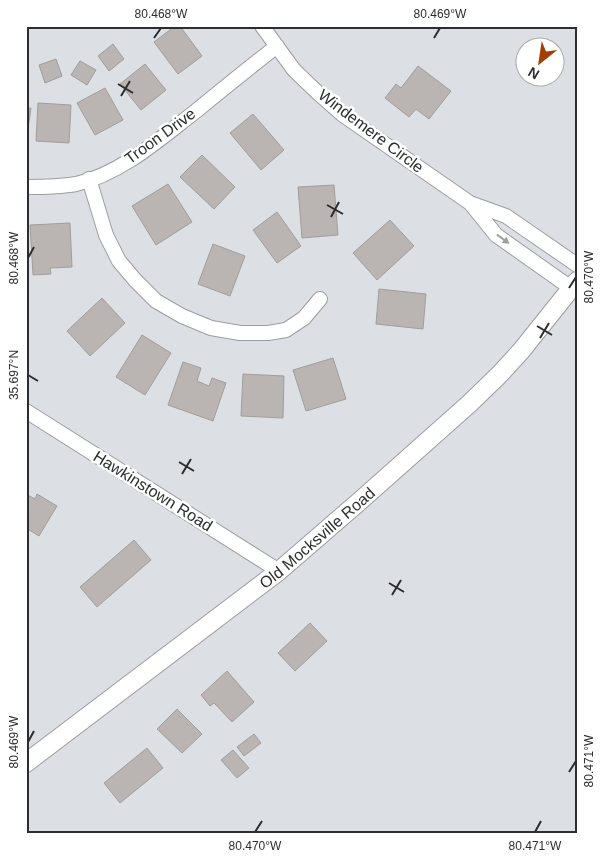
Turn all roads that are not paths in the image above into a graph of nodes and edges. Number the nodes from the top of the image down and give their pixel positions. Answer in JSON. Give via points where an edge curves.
{"nodes":[{"id":1,"x":262,"y":26,"type":"edge"},
{"id":2,"x":277,"y":46,"type":"junction"},
{"id":3,"x":89,"y":180,"type":"junction"},
{"id":4,"x":26,"y":187,"type":"edge"},
{"id":5,"x":470,"y":203,"type":"junction"},
{"id":6,"x":577,"y":265,"type":"edge"},
{"id":7,"x":574,"y":284,"type":"edge"},
{"id":8,"x":320,"y":299,"type":"dead end"},
{"id":9,"x":26,"y":411,"type":"edge"},
{"id":10,"x":279,"y":571,"type":"junction"},
{"id":11,"x":26,"y":763,"type":"edge"}],
"edges":[{"from":1,"to":2,"type":"street","name":"Windemere Circle"},
{"from":2,"to":3,"type":"street","name":"Troon Drive","via":[[157,142]]},
{"from":2,"to":5,"type":"street","name":"Windemere Circle","via":[[294,70],[343,114]]},
{"from":3,"to":4,"type":"street","name":"Troon Drive","via":[[76,184]]},
{"from":3,"to":8,"type":"street","via":[[106,235],[119,261],[156,301],[182,316],[212,328],[268,333],[286,330],[304,318]]},
{"from":5,"to":6,"type":"street","name":"Windemere Circle","via":[[506,216]]},
{"from":5,"to":7,"type":"street","name":"Windemere Circle","one_way":true,"via":[[496,235]]},
{"from":7,"to":10,"type":"street","name":"Old Mocksville Road","via":[[521,351],[469,404]]},
{"from":9,"to":10,"type":"street","name":"Hawkinstown Road"},
{"from":10,"to":11,"type":"street","name":"Old Mocksville Road"}]}
